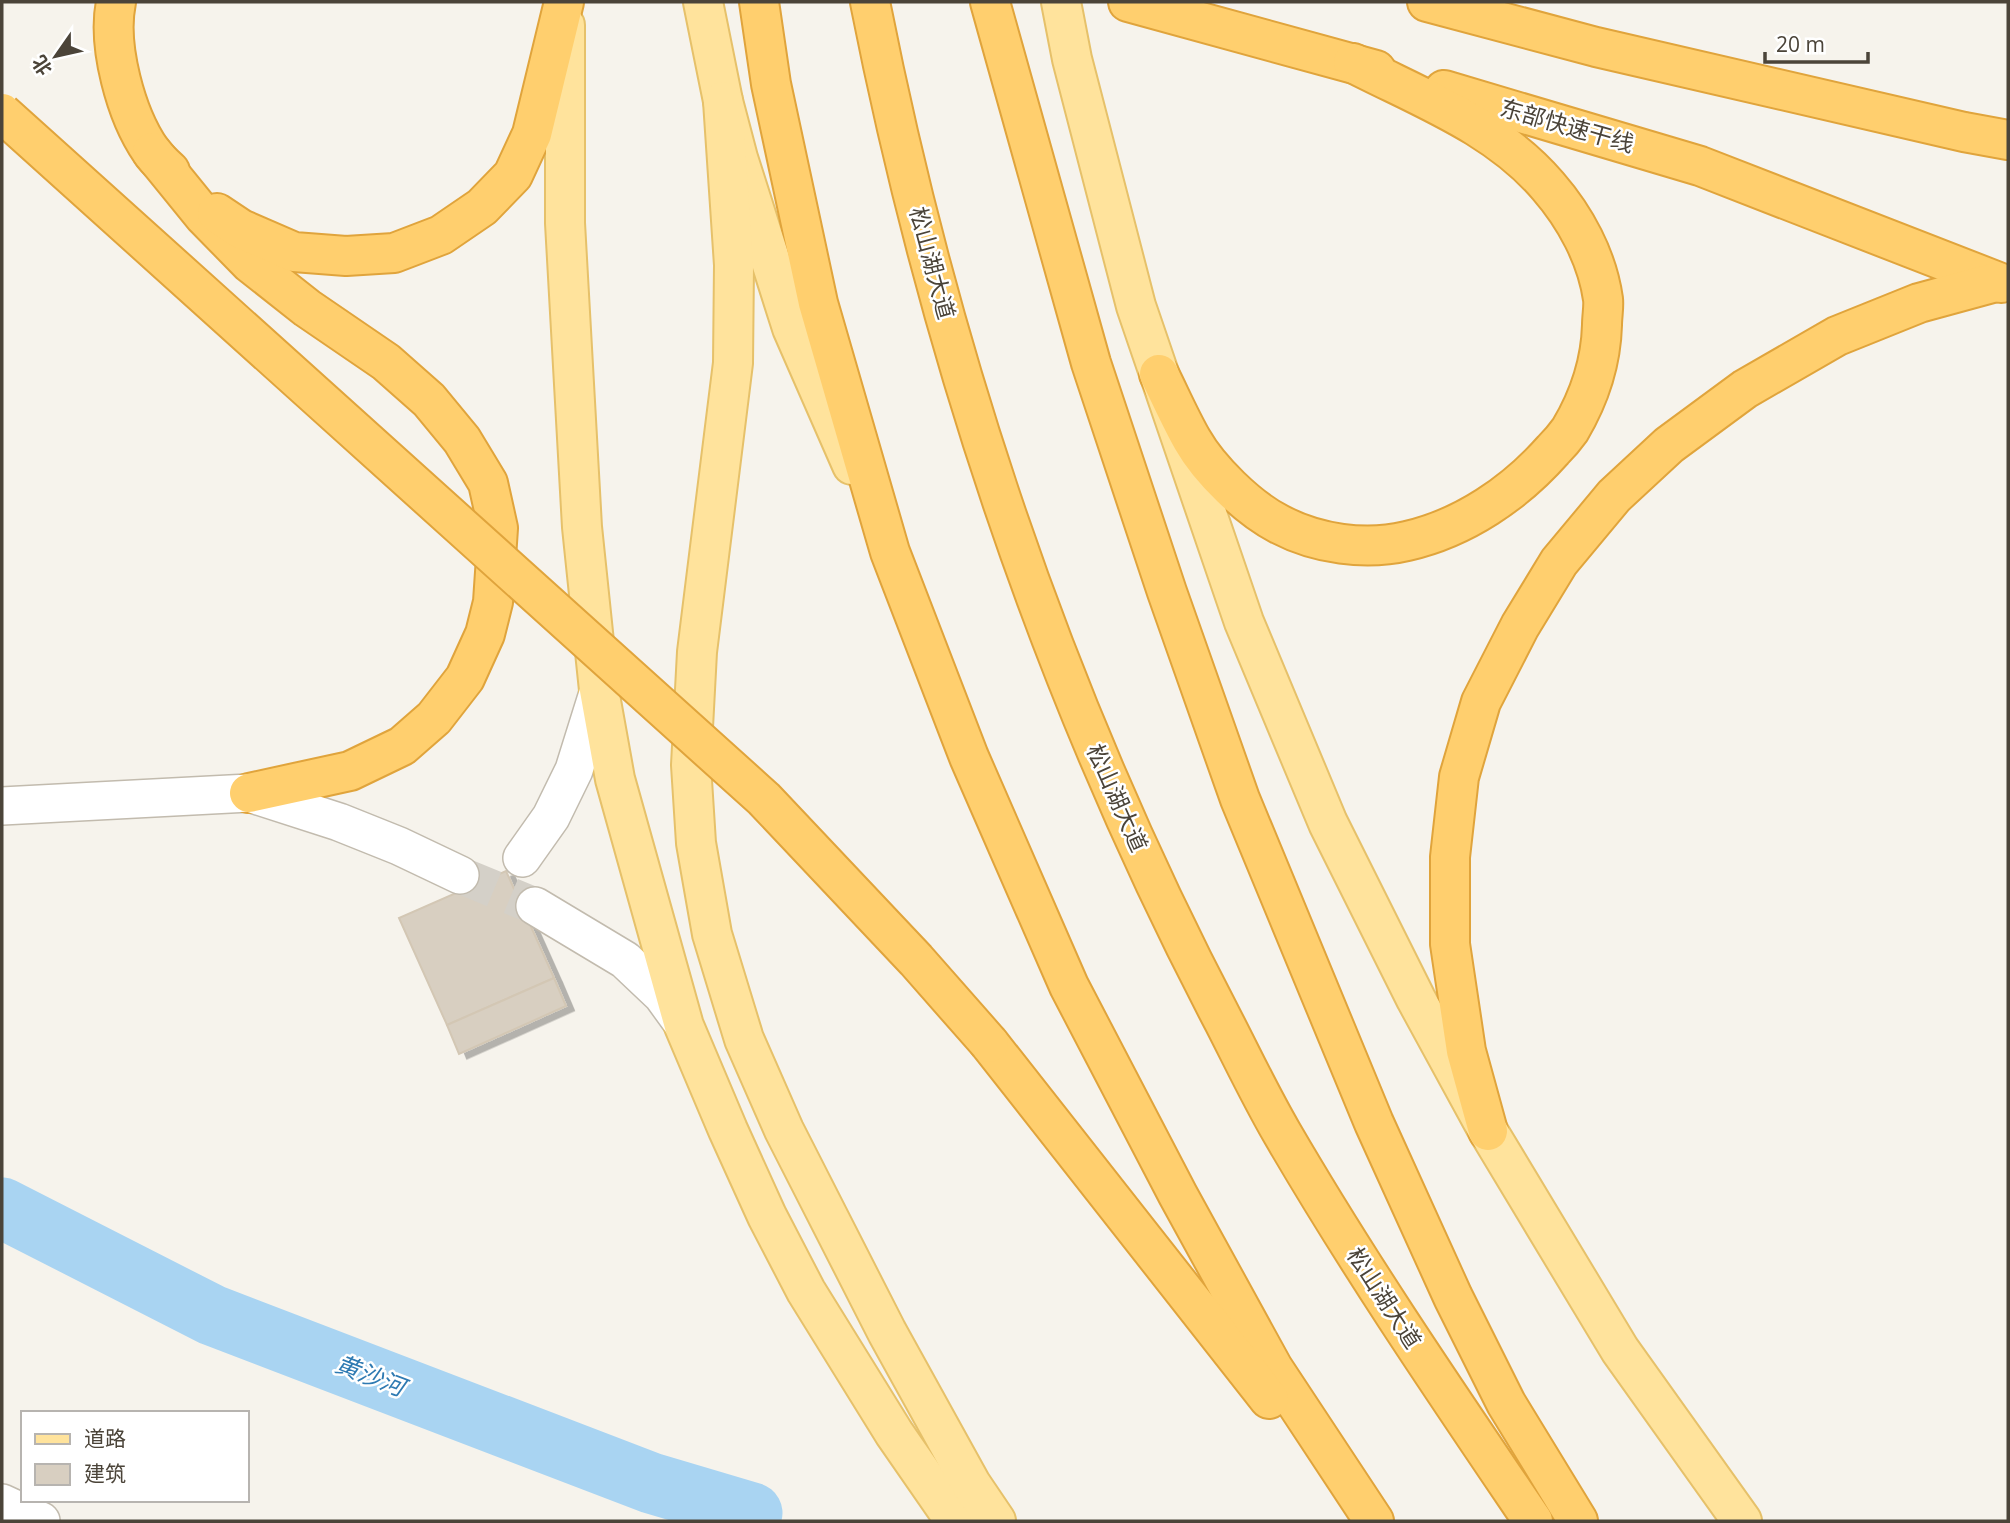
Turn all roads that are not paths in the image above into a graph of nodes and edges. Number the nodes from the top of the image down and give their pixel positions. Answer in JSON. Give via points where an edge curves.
{"nodes":[{"id":1,"x":116,"y":2,"type":"edge"},
{"id":2,"x":564,"y":2,"type":"edge"},
{"id":3,"x":704,"y":2,"type":"edge"},
{"id":4,"x":759,"y":2,"type":"edge"},
{"id":5,"x":870,"y":2,"type":"edge"},
{"id":6,"x":990,"y":2,"type":"edge"},
{"id":7,"x":1061,"y":2,"type":"edge"},
{"id":8,"x":1128,"y":2,"type":"edge"},
{"id":9,"x":1427,"y":2,"type":"edge"},
{"id":10,"x":1520,"y":2,"type":"edge"},
{"id":11,"x":1596,"y":47,"type":"junction"},
{"id":12,"x":1353,"y":63,"type":"junction"},
{"id":13,"x":723,"y":101,"type":"junction"},
{"id":14,"x":2,"y":113,"type":"edge"},
{"id":15,"x":2008,"y":140,"type":"edge"},
{"id":16,"x":152,"y":152,"type":"junction"},
{"id":17,"x":2002,"y":283,"type":"edge"},
{"id":18,"x":1159,"y":374,"type":"junction"},
{"id":19,"x":890,"y":552,"type":"junction"},
{"id":20,"x":599,"y":690,"type":"junction"},
{"id":21,"x":249,"y":793,"type":"junction"},
{"id":22,"x":2,"y":806,"type":"edge"},
{"id":23,"x":522,"y":859,"type":"dead end"},
{"id":24,"x":460,"y":875,"type":"tunnel mouth"},
{"id":25,"x":535,"y":906,"type":"tunnel mouth"},
{"id":26,"x":684,"y":1026,"type":"junction"},
{"id":27,"x":1488,"y":1131,"type":"junction"},
{"id":28,"x":2,"y":1503,"type":"edge"},
{"id":29,"x":41,"y":1521,"type":"edge"},
{"id":30,"x":955,"y":1521,"type":"edge"},
{"id":31,"x":996,"y":1521,"type":"edge"},
{"id":32,"x":1365,"y":1521,"type":"edge"},
{"id":33,"x":1374,"y":1521,"type":"edge"},
{"id":34,"x":1533,"y":1521,"type":"edge"},
{"id":35,"x":1578,"y":1521,"type":"edge"},
{"id":36,"x":1742,"y":1521,"type":"edge"}],
"edges":[{"from":1,"to":16,"type":"highway","via":[[116,55],[129,110]]},
{"from":2,"to":16,"type":"highway","via":[[532,134],[513,175],[482,207],[441,235],[394,253],[294,252],[241,229],[200,202]]},
{"from":2,"to":20,"type":"main road","via":[[565,223],[582,527]]},
{"from":3,"to":13,"type":"main road"},
{"from":4,"to":19,"type":"highway","via":[[771,84],[818,303]]},
{"from":5,"to":34,"type":"highway","name":"松山湖大道","via":[[936,287],[1003,507],[1082,718],[1176,930],[1281,1131],[1383,1300]]},
{"from":6,"to":35,"type":"highway","via":[[1091,363],[1240,799],[1374,1124],[1453,1297],[1506,1403]]},
{"from":7,"to":18,"type":"main road","via":[[1136,306]]},
{"from":8,"to":12,"type":"highway","name":"东部快速干线"},
{"from":9,"to":11,"type":"highway"},
{"from":10,"to":11,"type":"highway"},
{"from":11,"to":15,"type":"highway"},
{"from":12,"to":17,"type":"highway","name":"东部快速干线","via":[[1700,166]]},
{"from":12,"to":18,"type":"highway","via":[[1489,133],[1521,157],[1572,218],[1593,257],[1603,300],[1601,345],[1593,379],[1569,432],[1535,470],[1498,500],[1454,525],[1406,541],[1359,546],[1314,539],[1277,523],[1244,499],[1193,441]]},
{"from":13,"to":19,"type":"main road","via":[[792,328]]},
{"from":13,"to":31,"type":"main road","via":[[734,265],[733,363],[696,652],[691,765],[696,843],[712,934],[744,1038],[784,1130],[887,1332]]},
{"from":14,"to":32,"type":"highway","bridge":true,"via":[[764,799],[989,1043]]},
{"from":16,"to":21,"type":"highway","via":[[250,263],[386,362],[429,400],[462,440],[488,483],[498,528],[493,603],[485,634],[465,678],[434,718],[402,746],[349,771]]},
{"from":17,"to":27,"type":"highway","via":[[1919,303],[1837,336],[1734,397],[1669,445],[1614,496],[1559,562],[1520,626],[1480,702],[1459,776],[1450,857],[1450,944],[1466,1051]]},
{"from":18,"to":27,"type":"main road","via":[[1244,622],[1328,823]]},
{"from":19,"to":33,"type":"highway","via":[[969,757],[1069,986],[1273,1368]]},
{"from":20,"to":23,"type":"street","via":[[574,770],[551,817]]},
{"from":20,"to":26,"type":"main road","via":[[615,779]]},
{"from":21,"to":22,"type":"street"},
{"from":21,"to":24,"type":"street","via":[[339,822]]},
{"from":25,"to":26,"type":"street","via":[[625,960],[662,995]]},
{"from":26,"to":30,"type":"main road","via":[[767,1216],[806,1292]]},
{"from":27,"to":36,"type":"main road","via":[[1620,1350]]},
{"from":28,"to":29,"type":"street"}]}
